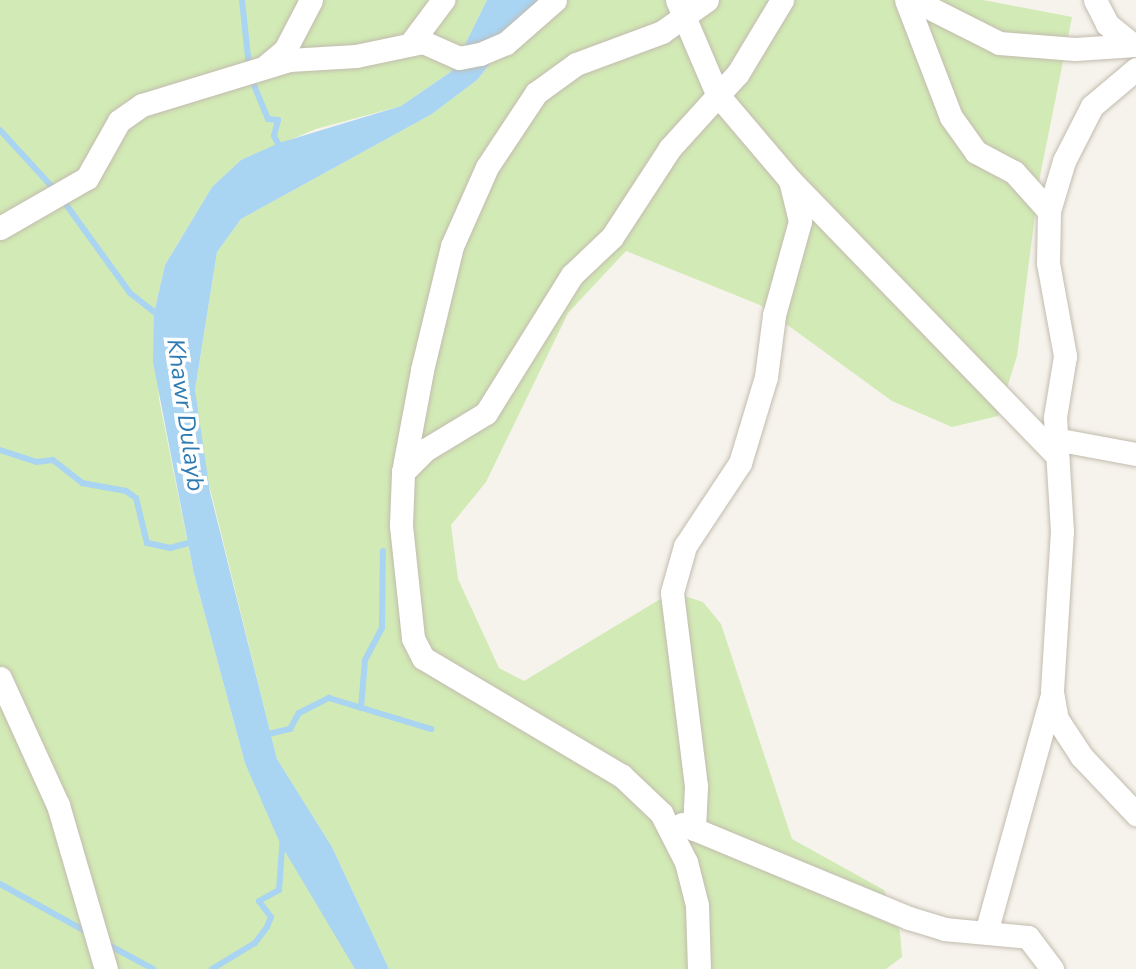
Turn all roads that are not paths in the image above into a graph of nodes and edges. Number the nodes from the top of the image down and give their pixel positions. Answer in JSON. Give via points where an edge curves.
{"nodes":[{"id":1,"x":311,"y":0,"type":"edge"},
{"id":2,"x":443,"y":0,"type":"edge"},
{"id":3,"x":555,"y":0,"type":"edge"},
{"id":4,"x":707,"y":0,"type":"edge"},
{"id":5,"x":782,"y":0,"type":"edge"},
{"id":6,"x":906,"y":0,"type":"edge"},
{"id":7,"x":914,"y":0,"type":"edge"},
{"id":8,"x":1095,"y":0,"type":"edge"},
{"id":9,"x":680,"y":9,"type":"edge"},
{"id":10,"x":411,"y":43,"type":"junction"},
{"id":11,"x":1135,"y":45,"type":"edge"},
{"id":12,"x":267,"y":65,"type":"junction"},
{"id":13,"x":1136,"y":69,"type":"edge"},
{"id":14,"x":717,"y":94,"type":"junction"},
{"id":15,"x":790,"y":180,"type":"junction"},
{"id":16,"x":1049,"y":211,"type":"junction"},
{"id":17,"x":0,"y":228,"type":"edge"},
{"id":18,"x":1055,"y":446,"type":"junction"},
{"id":19,"x":1136,"y":454,"type":"edge"},
{"id":20,"x":403,"y":472,"type":"junction"},
{"id":21,"x":0,"y":678,"type":"edge"},
{"id":22,"x":1052,"y":692,"type":"junction"},
{"id":23,"x":661,"y":813,"type":"junction"},
{"id":24,"x":1136,"y":814,"type":"edge"},
{"id":25,"x":694,"y":830,"type":"junction"},
{"id":26,"x":987,"y":929,"type":"junction"},
{"id":27,"x":106,"y":969,"type":"edge"},
{"id":28,"x":699,"y":969,"type":"edge"},
{"id":29,"x":1052,"y":969,"type":"edge"}],
"edges":[{"from":1,"to":12,"type":"street","via":[[285,50]]},
{"from":2,"to":10,"type":"street"},
{"from":3,"to":10,"type":"street","via":[[506,43],[480,54],[459,58]]},
{"from":4,"to":9,"type":"street"},
{"from":5,"to":14,"type":"street","via":[[738,73]]},
{"from":6,"to":16,"type":"street","via":[[951,117],[976,152],[1013,172]]},
{"from":7,"to":11,"type":"street","via":[[999,43],[1075,50]]},
{"from":8,"to":11,"type":"street","via":[[1107,24]]},
{"from":9,"to":14,"type":"street"},
{"from":9,"to":20,"type":"street","via":[[662,33],[576,64],[536,93],[486,167],[452,246]]},
{"from":10,"to":12,"type":"street"},
{"from":12,"to":17,"type":"street","via":[[142,105],[119,121],[87,178]]},
{"from":13,"to":16,"type":"street","via":[[1092,106]]},
{"from":14,"to":15,"type":"street"},
{"from":14,"to":20,"type":"street","via":[[670,148],[612,237],[572,275],[486,413],[425,450]]},
{"from":15,"to":18,"type":"street"},
{"from":15,"to":25,"type":"street","via":[[800,221],[774,315],[766,377],[740,463],[685,546],[673,592],[696,786]]},
{"from":16,"to":18,"type":"street","via":[[1048,263],[1065,356]]},
{"from":18,"to":19,"type":"street"},
{"from":18,"to":22,"type":"street","via":[[1062,531]]},
{"from":20,"to":23,"type":"street","via":[[407,601],[423,658],[622,776]]},
{"from":21,"to":27,"type":"street","via":[[58,805]]},
{"from":22,"to":24,"type":"street","via":[[1057,719],[1082,758]]},
{"from":22,"to":26,"type":"street"},
{"from":23,"to":25,"type":"street"},
{"from":23,"to":28,"type":"street","via":[[686,862],[697,905]]},
{"from":25,"to":26,"type":"street","via":[[909,918],[944,929]]},
{"from":26,"to":29,"type":"street","via":[[1028,937]]}]}
